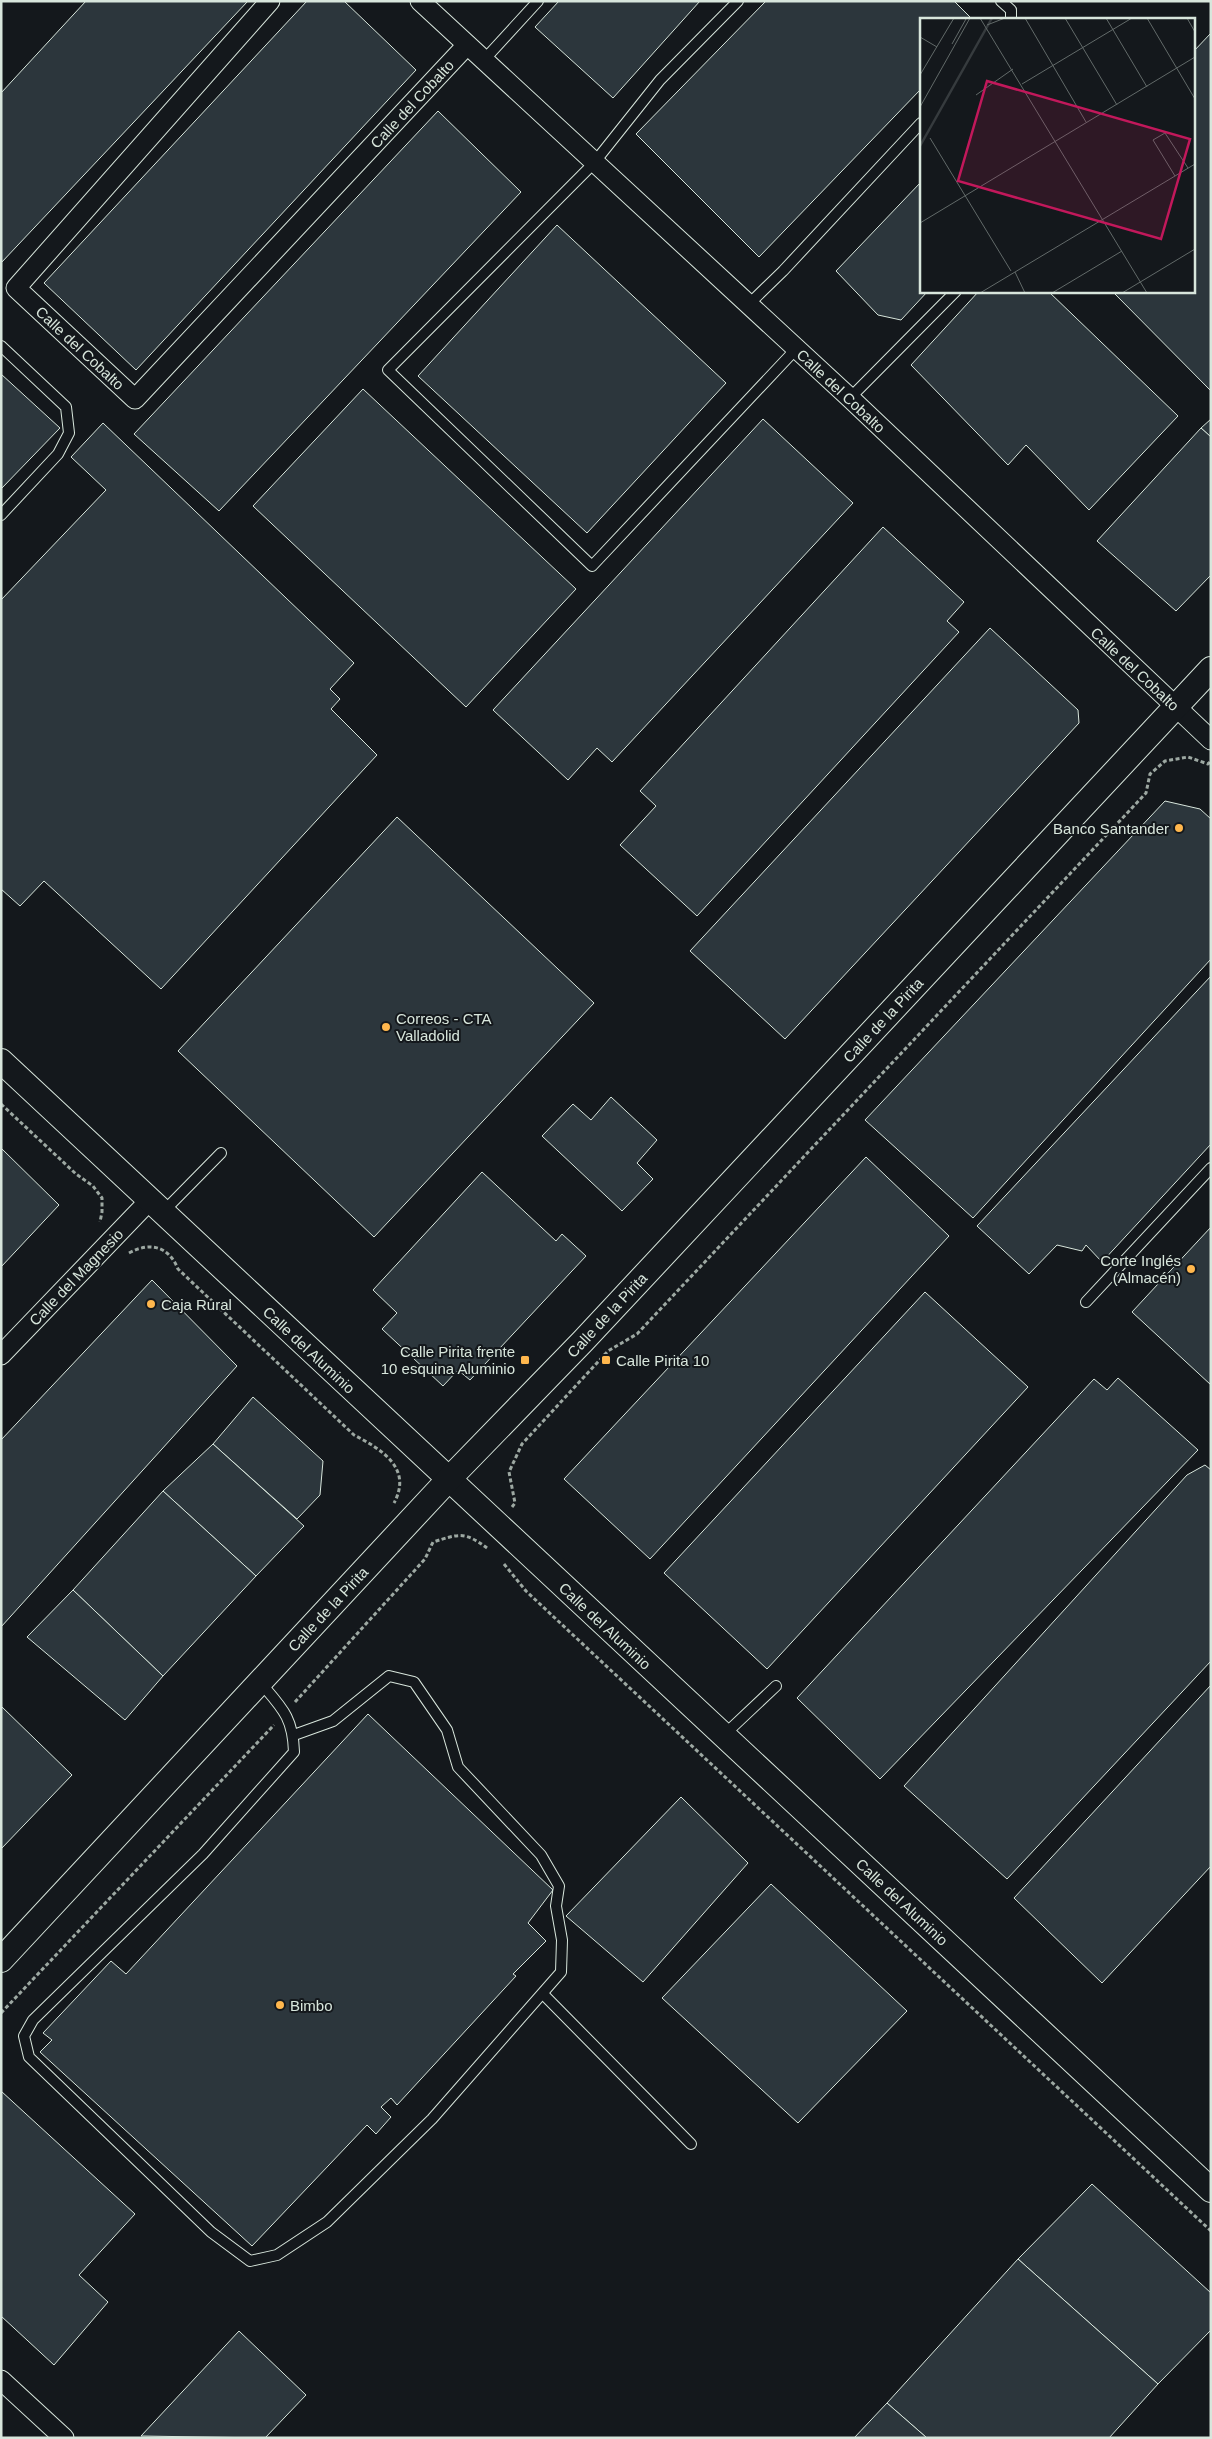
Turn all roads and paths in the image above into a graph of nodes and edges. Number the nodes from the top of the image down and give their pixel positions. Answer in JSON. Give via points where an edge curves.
{"nodes":[{"id":1,"x":270,"y":1,"type":"edge"},
{"id":2,"x":420,"y":1,"type":"edge"},
{"id":3,"x":538,"y":1,"type":"edge"},
{"id":4,"x":738,"y":1,"type":"edge"},
{"id":5,"x":1001,"y":1,"type":"edge"},
{"id":6,"x":1011,"y":18,"type":"edge"},
{"id":7,"x":467,"y":45,"type":"junction"},
{"id":8,"x":484,"y":60,"type":"junction"},
{"id":9,"x":920,"y":124,"type":"edge"},
{"id":10,"x":594,"y":162,"type":"junction"},
{"id":11,"x":955,"y":292,"type":"edge"},
{"id":12,"x":748,"y":305,"type":"junction"},
{"id":13,"x":1,"y":346,"type":"edge"},
{"id":14,"x":796,"y":349,"type":"junction"},
{"id":15,"x":850,"y":398,"type":"junction"},
{"id":16,"x":1,"y":515,"type":"edge"},
{"id":17,"x":1211,"y":669,"type":"edge"},
{"id":18,"x":1175,"y":707,"type":"junction"},
{"id":19,"x":1211,"y":740,"type":"edge"},
{"id":20,"x":1211,"y":761,"type":"edge"},
{"id":21,"x":1,"y":1061,"type":"edge"},
{"id":22,"x":1,"y":1104,"type":"edge"},
{"id":23,"x":220,"y":1153,"type":"dead end"},
{"id":24,"x":1211,"y":1168,"type":"edge"},
{"id":25,"x":156,"y":1206,"type":"junction"},
{"id":26,"x":98,"y":1227,"type":"dead end"},
{"id":27,"x":126,"y":1254,"type":"dead end"},
{"id":28,"x":1086,"y":1302,"type":"dead end"},
{"id":29,"x":1,"y":1355,"type":"edge"},
{"id":30,"x":448,"y":1480,"type":"junction"},
{"id":31,"x":515,"y":1503,"type":"dead end"},
{"id":32,"x":391,"y":1508,"type":"dead end"},
{"id":33,"x":492,"y":1553,"type":"dead end"},
{"id":34,"x":498,"y":1558,"type":"dead end"},
{"id":35,"x":260,"y":1682,"type":"junction"},
{"id":36,"x":776,"y":1686,"type":"dead end"},
{"id":37,"x":286,"y":1713,"type":"junction"},
{"id":38,"x":294,"y":1735,"type":"junction"},
{"id":39,"x":723,"y":1736,"type":"junction"},
{"id":40,"x":1,"y":1960,"type":"edge"},
{"id":41,"x":542,"y":1994,"type":"junction"},
{"id":42,"x":1,"y":2013,"type":"edge"},
{"id":43,"x":691,"y":2144,"type":"dead end"},
{"id":44,"x":1211,"y":2190,"type":"edge"},
{"id":45,"x":1211,"y":2231,"type":"edge"},
{"id":46,"x":1,"y":2380,"type":"edge"},
{"id":47,"x":64,"y":2438,"type":"edge"}],
"edges":[{"from":1,"to":7,"type":"street","name":"Calle del Cobalto","via":[[16,288],[134,399]]},
{"from":2,"to":7,"type":"street","name":"Calle del Cobalto"},
{"from":3,"to":8,"type":"lane"},
{"from":4,"to":10,"type":"lane","via":[[660,80]]},
{"from":5,"to":6,"type":"lane","via":[[1011,10]]},
{"from":7,"to":8,"type":"street","name":"Calle del Cobalto"},
{"from":8,"to":10,"type":"street","name":"Calle del Cobalto"},
{"from":9,"to":12,"type":"lane"},
{"from":10,"to":12,"type":"street","name":"Calle del Cobalto"},
{"from":10,"to":14,"type":"lane","via":[[388,370],[592,566]]},
{"from":11,"to":15,"type":"lane"},
{"from":12,"to":14,"type":"street","name":"Calle del Cobalto"},
{"from":13,"to":16,"type":"lane","via":[[66,407],[69,433],[58,454]]},
{"from":14,"to":15,"type":"street","name":"Calle del Cobalto"},
{"from":15,"to":18,"type":"street","name":"Calle del Cobalto"},
{"from":17,"to":18,"type":"street","name":"Calle de la Pirita"},
{"from":18,"to":19,"type":"street","name":"Calle del Cobalto"},
{"from":18,"to":30,"type":"street","name":"Calle de la Pirita","via":[[584,1341]]},
{"from":20,"to":31,"type":"path","via":[[1208,764],[1188,757],[1165,761],[1150,774],[1146,792],[637,1334],[608,1351],[522,1444],[509,1472]]},
{"from":21,"to":25,"type":"street","name":"Calle del Aluminio"},
{"from":22,"to":26,"type":"path","via":[[93,1186],[102,1198]]},
{"from":23,"to":25,"type":"lane"},
{"from":24,"to":28,"type":"lane"},
{"from":25,"to":29,"type":"street","name":"Calle del Magnesio"},
{"from":25,"to":30,"type":"street","name":"Calle del Aluminio"},
{"from":27,"to":32,"type":"path","via":[[147,1247],[161,1248],[173,1257],[178,1269],[354,1435],[379,1448],[395,1465],[399,1480],[398,1495]]},
{"from":30,"to":35,"type":"street","name":"Calle de la Pirita"},
{"from":30,"to":39,"type":"street","name":"Calle del Aluminio"},
{"from":33,"to":37,"type":"path","via":[[468,1535],[433,1542],[425,1559]]},
{"from":34,"to":45,"type":"path","via":[[526,1591]]},
{"from":35,"to":37,"type":"lane"},
{"from":35,"to":40,"type":"street","name":"Calle de la Pirita"},
{"from":36,"to":39,"type":"lane"},
{"from":37,"to":38,"type":"lane"},
{"from":37,"to":42,"type":"path"},
{"from":38,"to":41,"type":"lane","via":[[333,1721],[388,1676],[414,1682],[447,1730],[458,1767],[541,1855],[559,1886],[556,1906],[562,1940],[561,1972]]},
{"from":38,"to":41,"type":"lane","via":[[294,1752],[203,1854],[32,2020],[24,2036],[29,2057],[211,2232],[250,2260],[277,2255],[328,2222],[432,2120]]},
{"from":39,"to":44,"type":"street","name":"Calle del Aluminio"},
{"from":41,"to":43,"type":"lane"},
{"from":46,"to":47,"type":"street"}]}
